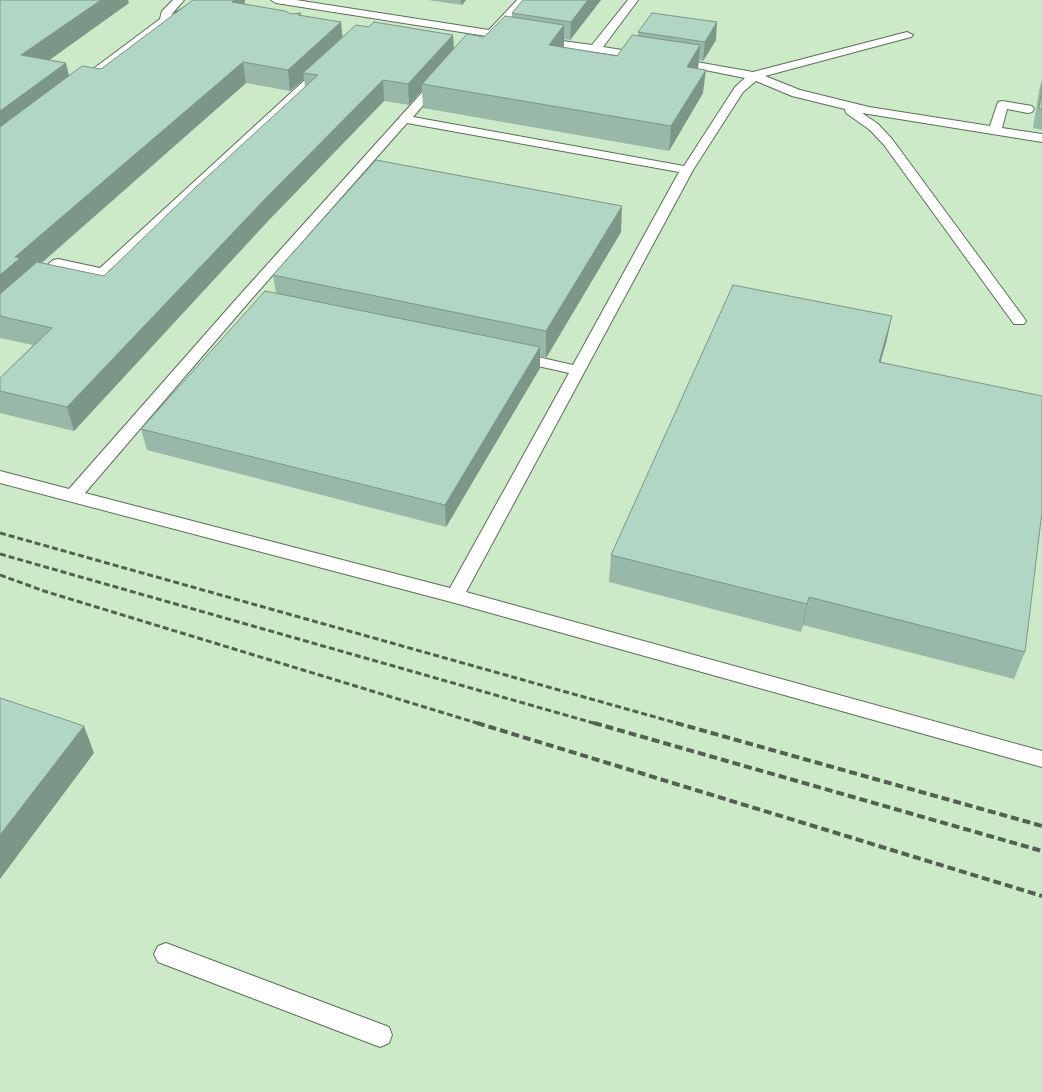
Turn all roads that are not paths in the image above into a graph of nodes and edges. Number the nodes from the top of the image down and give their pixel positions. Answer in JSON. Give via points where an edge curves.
{"nodes":[{"id":1,"x":179,"y":0,"type":"edge"},
{"id":2,"x":206,"y":0,"type":"edge"},
{"id":3,"x":523,"y":0,"type":"edge"},
{"id":4,"x":633,"y":0,"type":"edge"},
{"id":5,"x":271,"y":1,"type":"edge"},
{"id":6,"x":324,"y":3,"type":"edge"},
{"id":7,"x":309,"y":16,"type":"edge"},
{"id":8,"x":379,"y":16,"type":"junction"},
{"id":9,"x":165,"y":20,"type":"junction"},
{"id":10,"x":370,"y":26,"type":"edge"},
{"id":11,"x":488,"y":33,"type":"junction"},
{"id":12,"x":907,"y":35,"type":"dead end"},
{"id":13,"x":473,"y":42,"type":"edge"},
{"id":14,"x":595,"y":49,"type":"junction"},
{"id":15,"x":335,"y":58,"type":"edge"},
{"id":16,"x":446,"y":72,"type":"edge"},
{"id":17,"x":754,"y":76,"type":"junction"},
{"id":18,"x":70,"y":92,"type":"edge"},
{"id":19,"x":844,"y":106,"type":"junction"},
{"id":20,"x":1028,"y":109,"type":"dead end"},
{"id":21,"x":404,"y":119,"type":"junction"},
{"id":22,"x":995,"y":131,"type":"junction"},
{"id":23,"x":1042,"y":138,"type":"edge"},
{"id":24,"x":687,"y":170,"type":"junction"},
{"id":25,"x":243,"y":300,"type":"junction"},
{"id":26,"x":258,"y":303,"type":"edge"},
{"id":27,"x":0,"y":314,"type":"edge"},
{"id":28,"x":1019,"y":321,"type":"dead end"},
{"id":29,"x":500,"y":354,"type":"edge"},
{"id":30,"x":577,"y":370,"type":"junction"},
{"id":31,"x":0,"y":477,"type":"edge"},
{"id":32,"x":73,"y":496,"type":"junction"},
{"id":33,"x":454,"y":596,"type":"junction"},
{"id":34,"x":1042,"y":758,"type":"edge"},
{"id":35,"x":166,"y":954,"type":"dead end"},
{"id":36,"x":380,"y":1035,"type":"dead end"}],
"edges":[{"from":1,"to":9,"type":"lane","via":[[166,13]]},
{"from":2,"to":9,"type":"lane","via":[[181,15]]},
{"from":3,"to":11,"type":"lane"},
{"from":4,"to":14,"type":"lane"},
{"from":5,"to":6,"type":"lane"},
{"from":6,"to":7,"type":"lane"},
{"from":6,"to":8,"type":"lane"},
{"from":8,"to":10,"type":"lane"},
{"from":8,"to":11,"type":"lane"},
{"from":9,"to":18,"type":"lane"},
{"from":11,"to":13,"type":"lane"},
{"from":11,"to":14,"type":"lane"},
{"from":12,"to":17,"type":"lane"},
{"from":14,"to":17,"type":"lane"},
{"from":15,"to":27,"type":"lane","via":[[103,273],[58,263]]},
{"from":16,"to":21,"type":"lane"},
{"from":17,"to":19,"type":"lane","via":[[796,93]]},
{"from":17,"to":24,"type":"lane","via":[[739,90]]},
{"from":19,"to":22,"type":"lane"},
{"from":19,"to":28,"type":"lane","via":[[874,127],[888,142]]},
{"from":20,"to":22,"type":"lane","via":[[1002,105]]},
{"from":21,"to":24,"type":"lane"},
{"from":21,"to":25,"type":"lane"},
{"from":22,"to":23,"type":"lane"},
{"from":24,"to":30,"type":"lane"},
{"from":25,"to":26,"type":"lane"},
{"from":25,"to":32,"type":"lane"},
{"from":29,"to":30,"type":"lane"},
{"from":30,"to":33,"type":"lane"},
{"from":31,"to":32,"type":"lane"},
{"from":32,"to":33,"type":"lane"},
{"from":33,"to":34,"type":"lane"},
{"from":35,"to":36,"type":"lane"}]}
